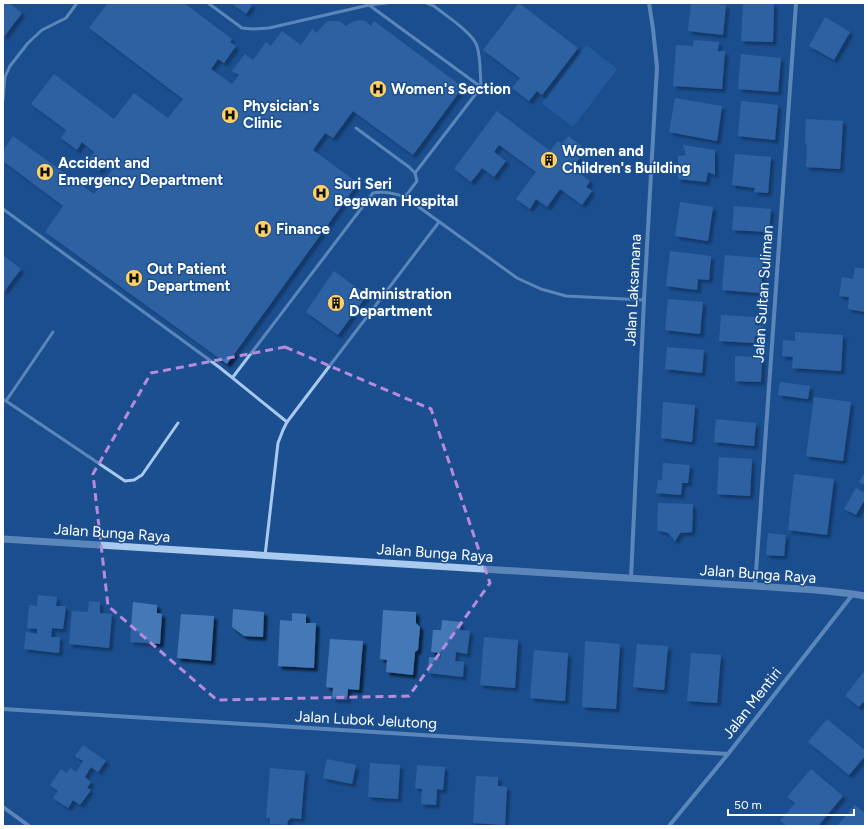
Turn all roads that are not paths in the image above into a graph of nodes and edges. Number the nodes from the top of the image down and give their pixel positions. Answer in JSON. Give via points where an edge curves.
{"nodes":[{"id":1,"x":77,"y":3,"type":"edge"},
{"id":2,"x":208,"y":3,"type":"edge"},
{"id":3,"x":387,"y":3,"type":"edge"},
{"id":4,"x":427,"y":3,"type":"edge"},
{"id":5,"x":649,"y":3,"type":"edge"},
{"id":6,"x":796,"y":3,"type":"edge"},
{"id":7,"x":369,"y":5,"type":"junction"},
{"id":8,"x":481,"y":87,"type":"junction"},
{"id":9,"x":3,"y":99,"type":"edge"},
{"id":10,"x":356,"y":128,"type":"dead end"},
{"id":11,"x":415,"y":173,"type":"junction"},
{"id":12,"x":405,"y":197,"type":"junction"},
{"id":13,"x":3,"y":209,"type":"edge"},
{"id":14,"x":439,"y":222,"type":"junction"},
{"id":15,"x":644,"y":300,"type":"junction"},
{"id":16,"x":53,"y":332,"type":"dead end"},
{"id":17,"x":233,"y":377,"type":"junction"},
{"id":18,"x":4,"y":400,"type":"edge"},
{"id":19,"x":287,"y":422,"type":"junction"},
{"id":20,"x":178,"y":423,"type":"dead end"},
{"id":21,"x":3,"y":539,"type":"edge"},
{"id":22,"x":265,"y":556,"type":"junction"},
{"id":23,"x":631,"y":579,"type":"junction"},
{"id":24,"x":755,"y":586,"type":"junction"},
{"id":25,"x":853,"y":594,"type":"junction"},
{"id":26,"x":865,"y":596,"type":"edge"},
{"id":27,"x":3,"y":709,"type":"edge"},
{"id":28,"x":728,"y":754,"type":"junction"},
{"id":29,"x":3,"y":807,"type":"edge"},
{"id":30,"x":29,"y":826,"type":"edge"},
{"id":31,"x":669,"y":826,"type":"edge"}],
"edges":[{"from":1,"to":9,"type":"lane","via":[[66,18],[42,30],[28,43],[10,66],[5,77]]},
{"from":2,"to":7,"type":"lane","via":[[242,28],[252,29],[269,28]]},
{"from":3,"to":7,"type":"lane"},
{"from":4,"to":8,"type":"lane","via":[[470,35],[477,45]]},
{"from":5,"to":15,"type":"street","name":"Jalan Laksamana","via":[[657,67]]},
{"from":6,"to":24,"type":"street","name":"Jalan Sultan Suliman"},
{"from":7,"to":8,"type":"lane"},
{"from":8,"to":11,"type":"lane"},
{"from":10,"to":11,"type":"lane"},
{"from":11,"to":12,"type":"lane","via":[[417,180]]},
{"from":12,"to":14,"type":"lane"},
{"from":12,"to":17,"type":"lane","via":[[394,193],[373,193]]},
{"from":13,"to":17,"type":"lane"},
{"from":14,"to":15,"type":"lane","via":[[517,278],[541,289],[566,296]]},
{"from":14,"to":19,"type":"lane"},
{"from":15,"to":23,"type":"street","name":"Jalan Laksamana"},
{"from":16,"to":18,"type":"lane"},
{"from":17,"to":19,"type":"lane"},
{"from":18,"to":20,"type":"lane","via":[[125,481],[134,480],[142,475]]},
{"from":19,"to":22,"type":"lane","via":[[278,443]]},
{"from":21,"to":22,"type":"street","name":"Jalan Bunga Raya"},
{"from":22,"to":23,"type":"street","name":"Jalan Bunga Raya"},
{"from":23,"to":24,"type":"street","name":"Jalan Bunga Raya"},
{"from":24,"to":25,"type":"street","name":"Jalan Bunga Raya"},
{"from":25,"to":26,"type":"street","name":"Jalan Bunga Raya"},
{"from":25,"to":28,"type":"street","name":"Jalan Mentiri"},
{"from":27,"to":28,"type":"street","name":"Jalan Lubok Jelutong"},
{"from":28,"to":31,"type":"street","name":"Jalan Mentiri"},
{"from":29,"to":30,"type":"street"}]}
